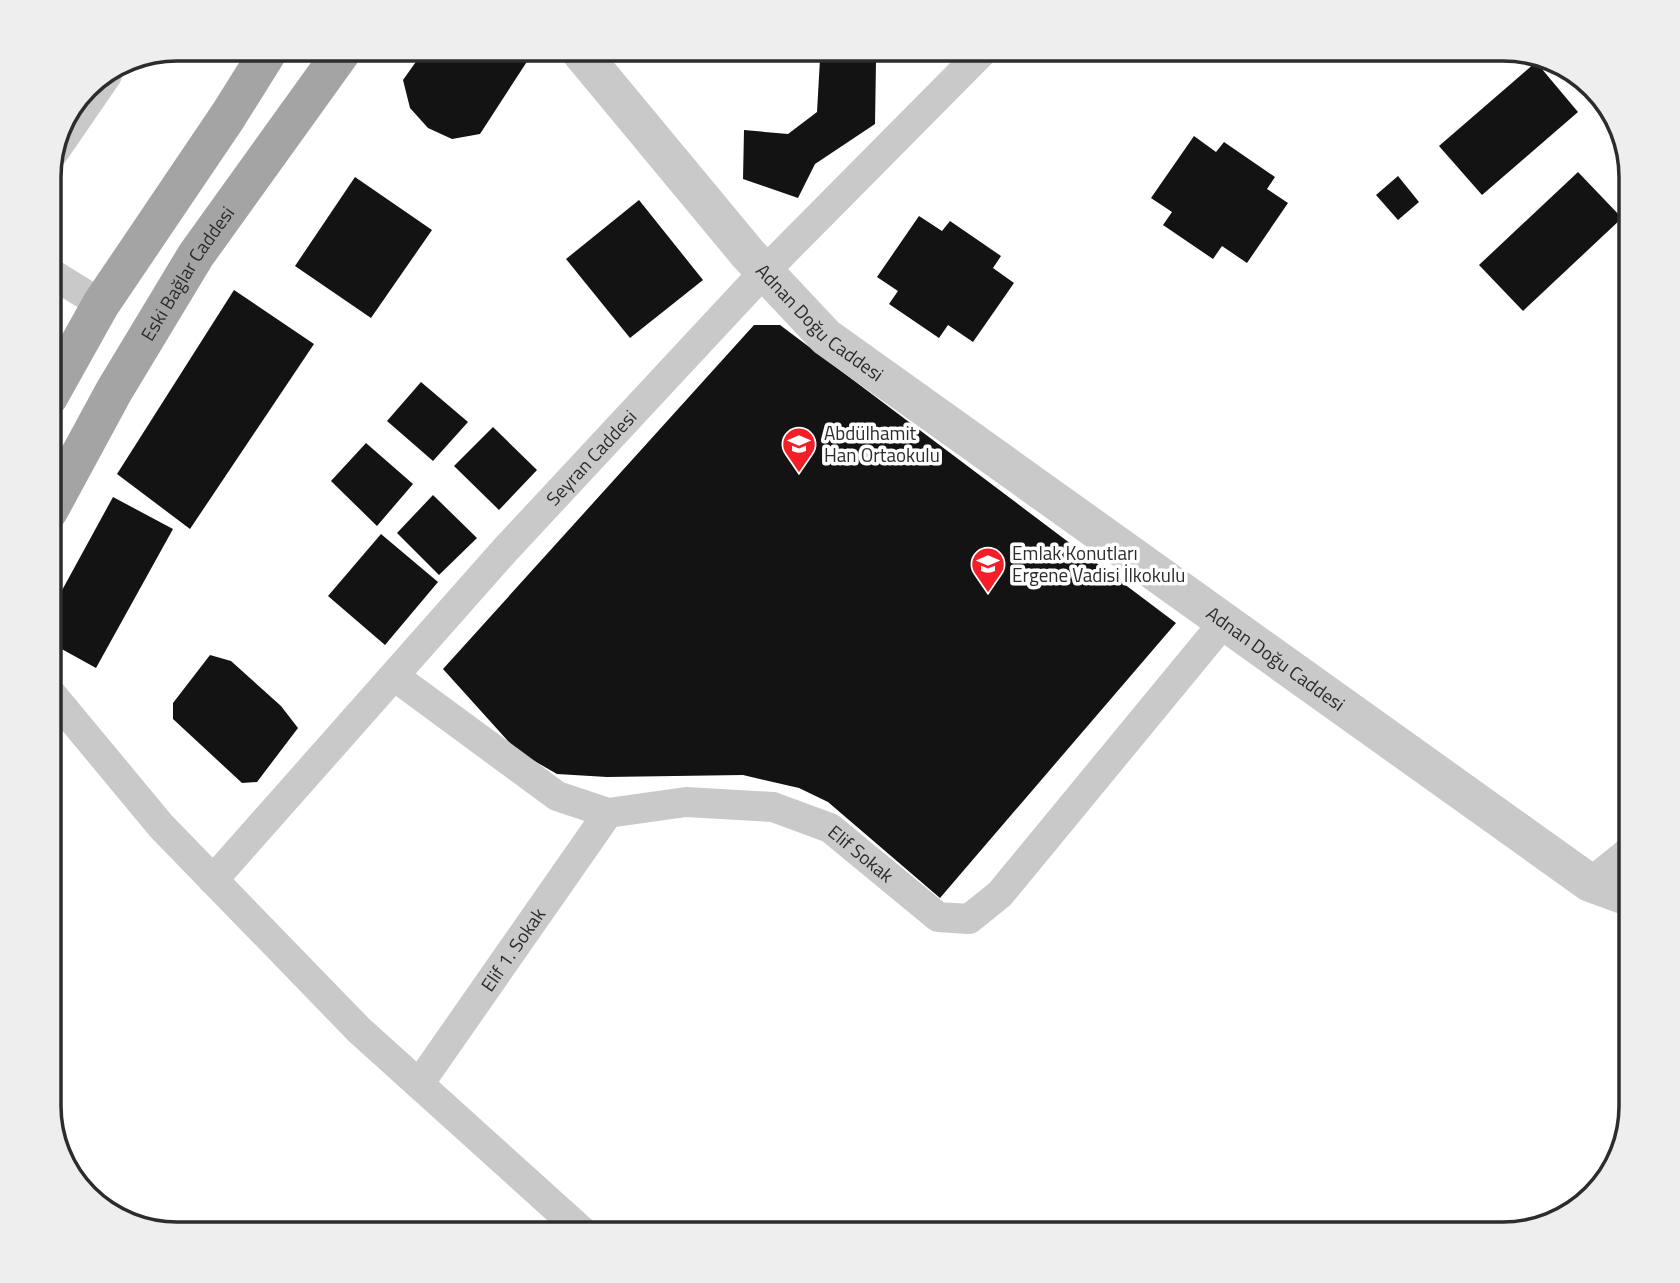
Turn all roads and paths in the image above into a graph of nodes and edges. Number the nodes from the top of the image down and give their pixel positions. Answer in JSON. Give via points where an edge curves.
{"nodes":[{"id":1,"x":262,"y":61,"type":"edge"},
{"id":2,"x":335,"y":61,"type":"edge"},
{"id":3,"x":588,"y":61,"type":"edge"},
{"id":4,"x":973,"y":61,"type":"edge"},
{"id":5,"x":764,"y":272,"type":"junction"},
{"id":6,"x":61,"y":279,"type":"edge"},
{"id":7,"x":101,"y":304,"type":"junction"},
{"id":8,"x":61,"y":376,"type":"edge"},
{"id":9,"x":61,"y":489,"type":"edge"},
{"id":10,"x":1224,"y":622,"type":"junction"},
{"id":11,"x":394,"y":676,"type":"junction"},
{"id":12,"x":61,"y":705,"type":"edge"},
{"id":13,"x":608,"y":813,"type":"junction"},
{"id":14,"x":1619,"y":860,"type":"edge"},
{"id":15,"x":213,"y":880,"type":"junction"},
{"id":16,"x":1590,"y":883,"type":"junction"},
{"id":17,"x":1619,"y":894,"type":"edge"},
{"id":18,"x":419,"y":1084,"type":"junction"},
{"id":19,"x":572,"y":1222,"type":"edge"}],
"edges":[{"from":1,"to":7,"type":"main road"},
{"from":2,"to":9,"type":"main road","name":"Eski Bağlar Caddesi","via":[[196,255]]},
{"from":3,"to":5,"type":"street","name":"Adnan Doğu Caddesi"},
{"from":4,"to":5,"type":"street","name":"Seyran Caddesi"},
{"from":5,"to":10,"type":"street","name":"Adnan Doğu Caddesi","via":[[826,337]]},
{"from":5,"to":11,"type":"street","name":"Seyran Caddesi"},
{"from":6,"to":7,"type":"street"},
{"from":7,"to":8,"type":"main road"},
{"from":10,"to":13,"type":"street","name":"Elif Sokak","via":[[1000,894],[969,919],[937,917],[830,828],[774,807],[686,802]]},
{"from":10,"to":16,"type":"street","name":"Adnan Doğu Caddesi"},
{"from":11,"to":13,"type":"street","name":"Elif Sokak","via":[[557,796]]},
{"from":11,"to":15,"type":"street","name":"Seyran Caddesi"},
{"from":12,"to":15,"type":"street","via":[[161,826]]},
{"from":13,"to":18,"type":"street","name":"Elif 1. Sokak"},
{"from":14,"to":16,"type":"street"},
{"from":15,"to":18,"type":"street","via":[[359,1030]]},
{"from":16,"to":17,"type":"street","name":"Adnan Doğu Caddesi"},
{"from":18,"to":19,"type":"street"}]}
